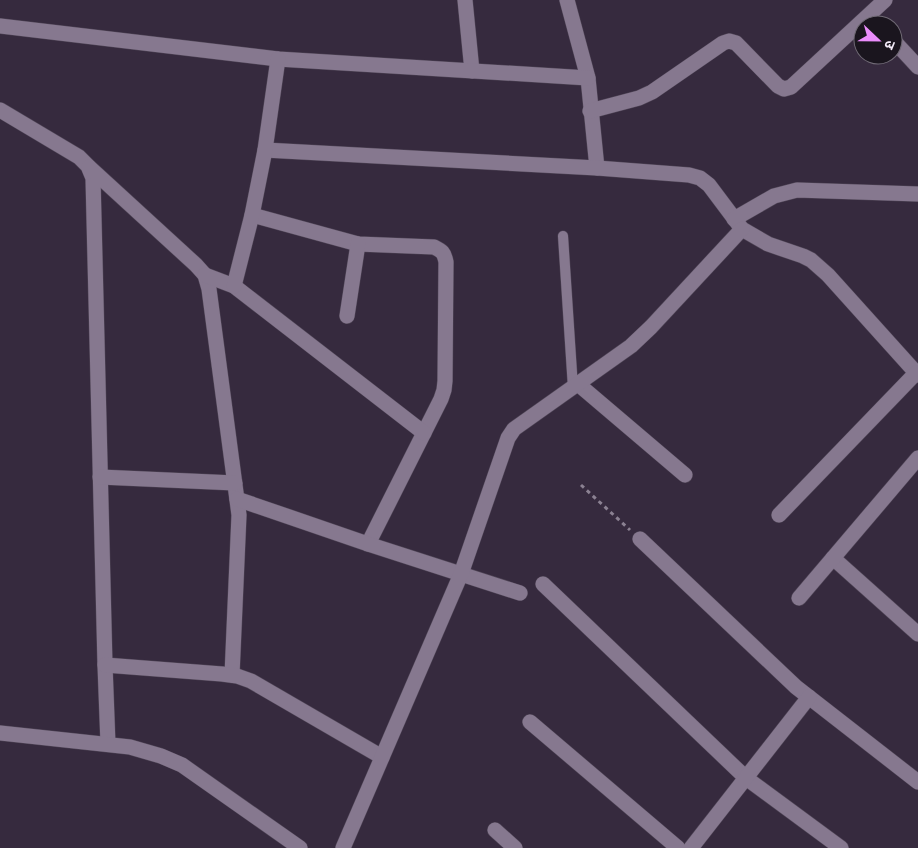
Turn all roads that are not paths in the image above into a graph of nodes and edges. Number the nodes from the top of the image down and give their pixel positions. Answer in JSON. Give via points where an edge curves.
{"nodes":[{"id":1,"x":466,"y":0,"type":"edge"},
{"id":2,"x":567,"y":0,"type":"edge"},
{"id":3,"x":885,"y":0,"type":"edge"},
{"id":4,"x":877,"y":15,"type":"edge"},
{"id":5,"x":0,"y":26,"type":"edge"},
{"id":6,"x":853,"y":37,"type":"edge"},
{"id":7,"x":903,"y":51,"type":"edge"},
{"id":8,"x":278,"y":59,"type":"junction"},
{"id":9,"x":918,"y":67,"type":"edge"},
{"id":10,"x":472,"y":71,"type":"junction"},
{"id":11,"x":588,"y":78,"type":"junction"},
{"id":12,"x":0,"y":110,"type":"edge"},
{"id":13,"x":590,"y":111,"type":"junction"},
{"id":14,"x":265,"y":150,"type":"junction"},
{"id":15,"x":88,"y":166,"type":"junction"},
{"id":16,"x":597,"y":168,"type":"junction"},
{"id":17,"x":918,"y":194,"type":"edge"},
{"id":18,"x":252,"y":216,"type":"junction"},
{"id":19,"x":738,"y":224,"type":"junction"},
{"id":20,"x":563,"y":236,"type":"dead end"},
{"id":21,"x":358,"y":244,"type":"junction"},
{"id":22,"x":205,"y":276,"type":"junction"},
{"id":23,"x":234,"y":286,"type":"junction"},
{"id":24,"x":347,"y":316,"type":"dead end"},
{"id":25,"x":917,"y":374,"type":"edge"},
{"id":26,"x":575,"y":386,"type":"junction"},
{"id":27,"x":424,"y":433,"type":"junction"},
{"id":28,"x":918,"y":458,"type":"edge"},
{"id":29,"x":685,"y":475,"type":"dead end"},
{"id":30,"x":100,"y":477,"type":"junction"},
{"id":31,"x":235,"y":483,"type":"junction"},
{"id":32,"x":237,"y":499,"type":"junction"},
{"id":33,"x":779,"y":515,"type":"dead end"},
{"id":34,"x":640,"y":539,"type":"road end"},
{"id":35,"x":368,"y":544,"type":"junction"},
{"id":36,"x":833,"y":558,"type":"junction"},
{"id":37,"x":462,"y":574,"type":"junction"},
{"id":38,"x":544,"y":584,"type":"dead end"},
{"id":39,"x":520,"y":593,"type":"dead end"},
{"id":40,"x":799,"y":598,"type":"dead end"},
{"id":41,"x":918,"y":634,"type":"edge"},
{"id":42,"x":105,"y":665,"type":"junction"},
{"id":43,"x":232,"y":675,"type":"junction"},
{"id":44,"x":809,"y":697,"type":"junction"},
{"id":45,"x":530,"y":722,"type":"dead end"},
{"id":46,"x":0,"y":733,"type":"edge"},
{"id":47,"x":108,"y":744,"type":"junction"},
{"id":48,"x":382,"y":757,"type":"junction"},
{"id":49,"x":746,"y":778,"type":"junction"},
{"id":50,"x":918,"y":782,"type":"edge"},
{"id":51,"x":495,"y":830,"type":"dead end"},
{"id":52,"x":300,"y":848,"type":"edge"},
{"id":53,"x":343,"y":848,"type":"edge"},
{"id":54,"x":515,"y":848,"type":"edge"},
{"id":55,"x":678,"y":848,"type":"edge"},
{"id":56,"x":691,"y":848,"type":"edge"},
{"id":57,"x":841,"y":848,"type":"edge"}],
"edges":[{"from":1,"to":10,"type":"street"},
{"from":2,"to":11,"type":"street"},
{"from":3,"to":4,"type":"street"},
{"from":5,"to":8,"type":"street"},
{"from":6,"to":13,"type":"street","via":[[791,87],[784,89],[736,43],[729,41],[652,92]]},
{"from":7,"to":9,"type":"street"},
{"from":8,"to":10,"type":"street"},
{"from":8,"to":14,"type":"street"},
{"from":10,"to":11,"type":"street"},
{"from":11,"to":13,"type":"street"},
{"from":12,"to":15,"type":"street","via":[[79,157]]},
{"from":13,"to":16,"type":"street"},
{"from":14,"to":16,"type":"street"},
{"from":14,"to":18,"type":"street"},
{"from":15,"to":22,"type":"street"},
{"from":15,"to":30,"type":"street","via":[[93,178]]},
{"from":16,"to":19,"type":"street","via":[[700,178],[709,184]]},
{"from":17,"to":19,"type":"street","via":[[797,190],[774,196]]},
{"from":18,"to":21,"type":"street"},
{"from":18,"to":23,"type":"street"},
{"from":19,"to":25,"type":"street","via":[[768,244],[818,265]]},
{"from":19,"to":26,"type":"street","via":[[651,327],[631,346]]},
{"from":20,"to":26,"type":"lane"},
{"from":21,"to":24,"type":"street"},
{"from":21,"to":27,"type":"street","via":[[434,248],[445,256],[444,390]]},
{"from":22,"to":23,"type":"street"},
{"from":22,"to":31,"type":"street","via":[[210,289]]},
{"from":23,"to":27,"type":"street"},
{"from":25,"to":33,"type":"street"},
{"from":26,"to":29,"type":"street"},
{"from":26,"to":37,"type":"street","via":[[514,429],[508,438]]},
{"from":27,"to":35,"type":"street"},
{"from":28,"to":36,"type":"street"},
{"from":30,"to":31,"type":"street"},
{"from":30,"to":42,"type":"street"},
{"from":31,"to":32,"type":"street"},
{"from":32,"to":35,"type":"street"},
{"from":32,"to":43,"type":"street"},
{"from":34,"to":44,"type":"street"},
{"from":35,"to":37,"type":"street"},
{"from":36,"to":40,"type":"street"},
{"from":36,"to":41,"type":"street"},
{"from":37,"to":39,"type":"street"},
{"from":37,"to":48,"type":"street"},
{"from":38,"to":49,"type":"street"},
{"from":42,"to":43,"type":"street"},
{"from":42,"to":47,"type":"street"},
{"from":43,"to":48,"type":"street","via":[[251,681]]},
{"from":44,"to":49,"type":"street"},
{"from":44,"to":50,"type":"street"},
{"from":45,"to":55,"type":"street"},
{"from":46,"to":47,"type":"street"},
{"from":47,"to":52,"type":"street","via":[[130,747],[182,765]]},
{"from":48,"to":53,"type":"street"},
{"from":49,"to":56,"type":"street"},
{"from":49,"to":57,"type":"street"},
{"from":51,"to":54,"type":"street"}]}
